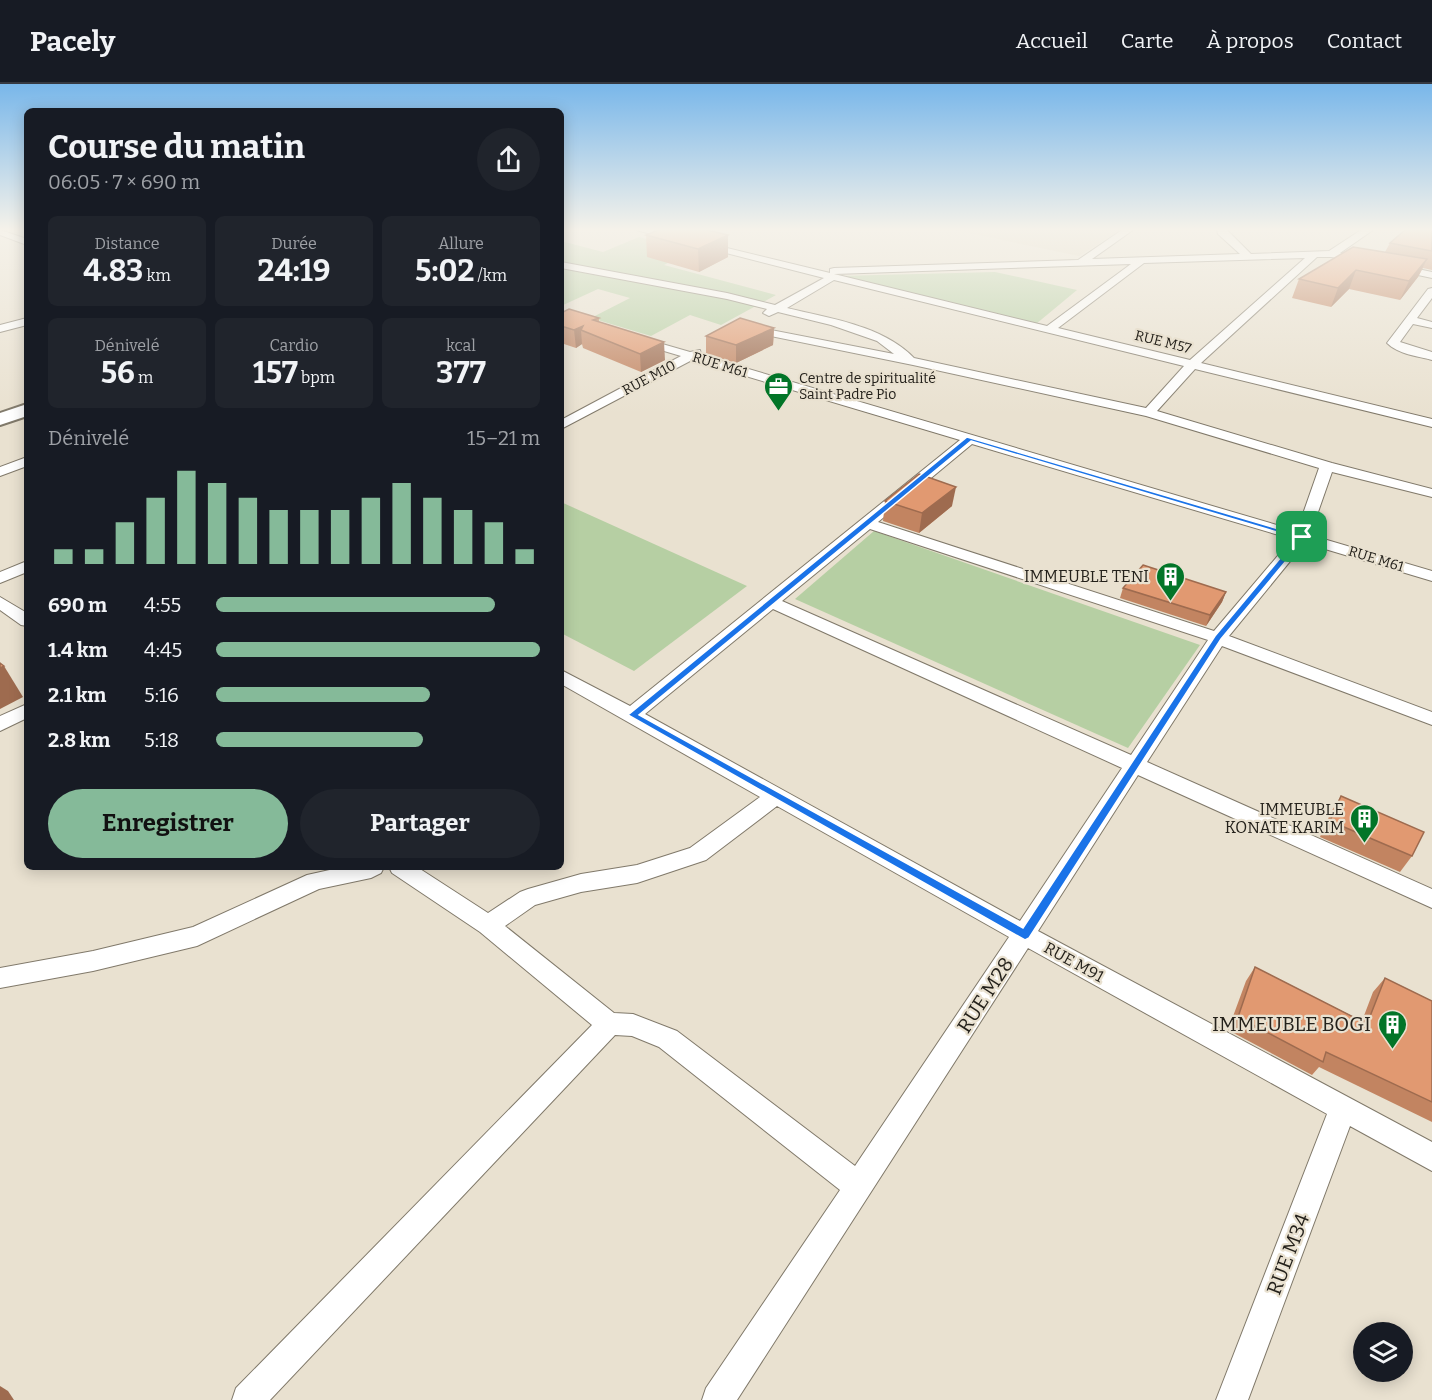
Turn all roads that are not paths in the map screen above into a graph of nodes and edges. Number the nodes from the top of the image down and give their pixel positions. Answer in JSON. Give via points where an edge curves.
{"nodes":[{"id":1,"x":702,"y":291,"type":"edge"},
{"id":2,"x":807,"y":291,"type":"edge"},
{"id":3,"x":887,"y":291,"type":"edge"},
{"id":4,"x":1101,"y":291,"type":"edge"},
{"id":5,"x":1273,"y":291,"type":"edge"},
{"id":6,"x":1432,"y":291,"type":"edge"},
{"id":7,"x":774,"y":310,"type":"junction"},
{"id":8,"x":1409,"y":320,"type":"junction"},
{"id":9,"x":24,"y":322,"type":"edge"},
{"id":10,"x":1432,"y":325,"type":"edge"},
{"id":11,"x":0,"y":329,"type":"edge"},
{"id":12,"x":1049,"y":330,"type":"junction"},
{"id":13,"x":624,"y":336,"type":"edge"},
{"id":14,"x":711,"y":345,"type":"edge"},
{"id":15,"x":691,"y":356,"type":"junction"},
{"id":16,"x":1432,"y":356,"type":"edge"},
{"id":17,"x":913,"y":361,"type":"junction"},
{"id":18,"x":1192,"y":364,"type":"junction"},
{"id":19,"x":24,"y":396,"type":"edge"},
{"id":20,"x":0,"y":405,"type":"edge"},
{"id":21,"x":24,"y":411,"type":"edge"},
{"id":22,"x":1149,"y":413,"type":"junction"},
{"id":23,"x":0,"y":419,"type":"edge"},
{"id":24,"x":564,"y":423,"type":"edge"},
{"id":25,"x":1432,"y":423,"type":"edge"},
{"id":26,"x":970,"y":439,"type":"junction"},
{"id":27,"x":24,"y":462,"type":"edge"},
{"id":28,"x":1327,"y":466,"type":"junction"},
{"id":29,"x":0,"y":472,"type":"edge"},
{"id":30,"x":1432,"y":493,"type":"edge"},
{"id":31,"x":867,"y":523,"type":"junction"},
{"id":32,"x":1302,"y":537,"type":"junction"},
{"id":33,"x":24,"y":567,"type":"edge"},
{"id":34,"x":1432,"y":576,"type":"edge"},
{"id":35,"x":0,"y":578,"type":"edge"},
{"id":36,"x":0,"y":602,"type":"edge"},
{"id":37,"x":771,"y":602,"type":"junction"},
{"id":38,"x":24,"y":619,"type":"edge"},
{"id":39,"x":1218,"y":638,"type":"junction"},
{"id":40,"x":564,"y":678,"type":"edge"},
{"id":41,"x":24,"y":712,"type":"edge"},
{"id":42,"x":632,"y":715,"type":"junction"},
{"id":43,"x":1432,"y":719,"type":"edge"},
{"id":44,"x":0,"y":724,"type":"edge"},
{"id":45,"x":1135,"y":765,"type":"junction"},
{"id":46,"x":776,"y":796,"type":"junction"},
{"id":47,"x":367,"y":870,"type":"edge"},
{"id":48,"x":405,"y":870,"type":"edge"},
{"id":49,"x":1432,"y":899,"type":"edge"},
{"id":50,"x":488,"y":925,"type":"junction"},
{"id":51,"x":1025,"y":935,"type":"junction"},
{"id":52,"x":0,"y":978,"type":"edge"},
{"id":53,"x":609,"y":1024,"type":"junction"},
{"id":54,"x":1343,"y":1108,"type":"junction"},
{"id":55,"x":1432,"y":1157,"type":"edge"},
{"id":56,"x":859,"y":1187,"type":"junction"},
{"id":57,"x":248,"y":1400,"type":"edge"},
{"id":58,"x":718,"y":1400,"type":"edge"},
{"id":59,"x":1232,"y":1400,"type":"edge"}],
"edges":[{"from":1,"to":7,"type":"street"},
{"from":2,"to":7,"type":"street"},
{"from":3,"to":12,"type":"street","name":"RUE M57"},
{"from":4,"to":12,"type":"street"},
{"from":5,"to":18,"type":"street"},
{"from":6,"to":8,"type":"street"},
{"from":7,"to":17,"type":"street","via":[[835,323],[881,339]]},
{"from":7,"to":17,"type":"street","via":[[742,327]]},
{"from":8,"to":10,"type":"street"},
{"from":8,"to":16,"type":"street","via":[[1393,343]]},
{"from":9,"to":11,"type":"street"},
{"from":12,"to":18,"type":"street","name":"RUE M57"},
{"from":13,"to":15,"type":"street","name":"RUE M61"},
{"from":14,"to":15,"type":"street","name":"RUE M10"},
{"from":15,"to":24,"type":"street","name":"RUE M10"},
{"from":15,"to":26,"type":"street","name":"RUE M61"},
{"from":17,"to":22,"type":"street"},
{"from":18,"to":22,"type":"street"},
{"from":18,"to":25,"type":"street","name":"RUE M57"},
{"from":19,"to":20,"type":"main road"},
{"from":21,"to":23,"type":"main road"},
{"from":22,"to":28,"type":"street"},
{"from":26,"to":31,"type":"street"},
{"from":26,"to":32,"type":"street","name":"RUE M61"},
{"from":27,"to":29,"type":"street"},
{"from":28,"to":30,"type":"street"},
{"from":28,"to":32,"type":"street"},
{"from":31,"to":37,"type":"street"},
{"from":31,"to":39,"type":"street"},
{"from":32,"to":34,"type":"street","name":"RUE M61"},
{"from":32,"to":39,"type":"street","name":"RUE M28"},
{"from":33,"to":35,"type":"street"},
{"from":36,"to":38,"type":"street"},
{"from":37,"to":42,"type":"street"},
{"from":37,"to":45,"type":"street"},
{"from":39,"to":43,"type":"street"},
{"from":39,"to":45,"type":"street","name":"RUE M28"},
{"from":40,"to":42,"type":"street","name":"RUE M91"},
{"from":41,"to":44,"type":"street"},
{"from":42,"to":46,"type":"street","name":"RUE M91"},
{"from":45,"to":49,"type":"street"},
{"from":45,"to":51,"type":"street","name":"RUE M28"},
{"from":46,"to":50,"type":"street","via":[[698,854],[637,874],[581,883],[528,898]]},
{"from":46,"to":51,"type":"street","name":"RUE M91"},
{"from":47,"to":52,"type":"street","via":[[315,881],[197,936]]},
{"from":48,"to":50,"type":"street"},
{"from":50,"to":53,"type":"street"},
{"from":51,"to":54,"type":"street","name":"RUE M91"},
{"from":51,"to":56,"type":"street","name":"RUE M28"},
{"from":53,"to":56,"type":"street","via":[[633,1025],[668,1039]]},
{"from":53,"to":57,"type":"street"},
{"from":54,"to":55,"type":"street","name":"RUE M91"},
{"from":54,"to":59,"type":"street","name":"RUE M34"},
{"from":56,"to":58,"type":"street","name":"RUE M28"}]}
